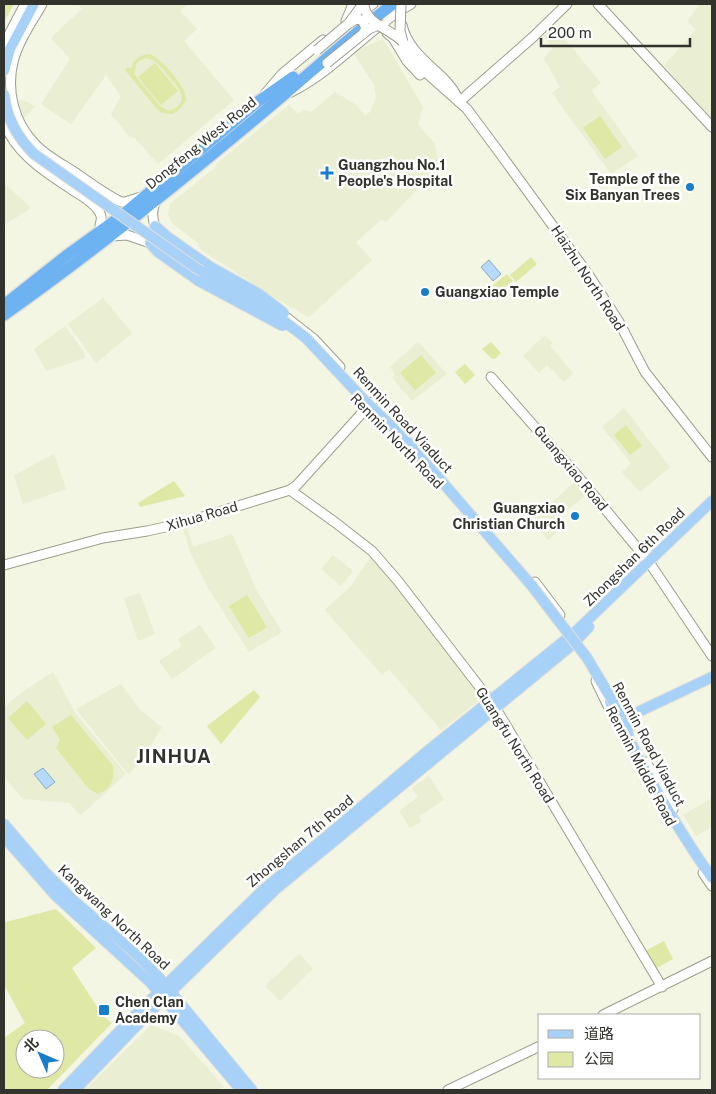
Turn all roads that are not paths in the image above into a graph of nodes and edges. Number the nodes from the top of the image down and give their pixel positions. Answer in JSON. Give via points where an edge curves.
{"nodes":[{"id":1,"x":25,"y":4,"type":"edge"},
{"id":2,"x":34,"y":4,"type":"edge"},
{"id":3,"x":42,"y":4,"type":"edge"},
{"id":4,"x":353,"y":4,"type":"edge"},
{"id":5,"x":363,"y":4,"type":"edge"},
{"id":6,"x":373,"y":4,"type":"edge"},
{"id":7,"x":383,"y":4,"type":"edge"},
{"id":8,"x":567,"y":4,"type":"edge"},
{"id":9,"x":598,"y":4,"type":"edge"},
{"id":10,"x":403,"y":6,"type":"edge"},
{"id":11,"x":348,"y":22,"type":"junction"},
{"id":12,"x":380,"y":24,"type":"junction"},
{"id":13,"x":391,"y":32,"type":"junction"},
{"id":14,"x":368,"y":33,"type":"junction"},
{"id":15,"x":403,"y":42,"type":"junction"},
{"id":16,"x":4,"y":44,"type":"edge"},
{"id":17,"x":4,"y":71,"type":"edge"},
{"id":18,"x":4,"y":94,"type":"edge"},
{"id":19,"x":280,"y":98,"type":"junction"},
{"id":20,"x":459,"y":102,"type":"junction"},
{"id":21,"x":256,"y":103,"type":"junction"},
{"id":22,"x":4,"y":122,"type":"edge"},
{"id":23,"x":712,"y":127,"type":"edge"},
{"id":24,"x":94,"y":185,"type":"junction"},
{"id":25,"x":81,"y":196,"type":"junction"},
{"id":26,"x":151,"y":197,"type":"junction"},
{"id":27,"x":100,"y":225,"type":"junction"},
{"id":28,"x":156,"y":230,"type":"junction"},
{"id":29,"x":111,"y":236,"type":"junction"},
{"id":30,"x":150,"y":243,"type":"junction"},
{"id":31,"x":66,"y":256,"type":"junction"},
{"id":32,"x":4,"y":298,"type":"edge"},
{"id":33,"x":4,"y":305,"type":"edge"},
{"id":34,"x":4,"y":317,"type":"edge"},
{"id":35,"x":306,"y":338,"type":"junction"},
{"id":36,"x":491,"y":377,"type":"dead end"},
{"id":37,"x":369,"y":406,"type":"junction"},
{"id":38,"x":712,"y":457,"type":"edge"},
{"id":39,"x":290,"y":490,"type":"junction"},
{"id":40,"x":712,"y":501,"type":"edge"},
{"id":41,"x":712,"y":508,"type":"edge"},
{"id":42,"x":651,"y":564,"type":"junction"},
{"id":43,"x":4,"y":565,"type":"edge"},
{"id":44,"x":573,"y":639,"type":"junction"},
{"id":45,"x":712,"y":656,"type":"edge"},
{"id":46,"x":712,"y":677,"type":"edge"},
{"id":47,"x":603,"y":687,"type":"junction"},
{"id":48,"x":492,"y":704,"type":"junction"},
{"id":49,"x":636,"y":714,"type":"junction"},
{"id":50,"x":628,"y":737,"type":"junction"},
{"id":51,"x":4,"y":824,"type":"edge"},
{"id":52,"x":4,"y":837,"type":"edge"},
{"id":53,"x":712,"y":870,"type":"edge"},
{"id":54,"x":712,"y":878,"type":"edge"},
{"id":55,"x":712,"y":886,"type":"edge"},
{"id":56,"x":712,"y":961,"type":"edge"},
{"id":57,"x":662,"y":987,"type":"junction"},
{"id":58,"x":165,"y":992,"type":"junction"},
{"id":59,"x":605,"y":1014,"type":"edge"},
{"id":60,"x":134,"y":1022,"type":"junction"},
{"id":61,"x":538,"y":1047,"type":"edge"},
{"id":62,"x":63,"y":1090,"type":"edge"},
{"id":63,"x":75,"y":1090,"type":"edge"},
{"id":64,"x":241,"y":1090,"type":"edge"},
{"id":65,"x":252,"y":1090,"type":"edge"},
{"id":66,"x":448,"y":1090,"type":"edge"}],
"edges":[{"from":1,"to":16,"type":"street"},
{"from":2,"to":17,"type":"main road","via":[[10,48]]},
{"from":3,"to":24,"type":"street","via":[[14,60],[10,83],[13,105],[24,130],[36,145]]},
{"from":4,"to":11,"type":"street"},
{"from":5,"to":11,"type":"street","bridge":true},
{"from":5,"to":12,"type":"street","bridge":true,"via":[[368,16]]},
{"from":6,"to":11,"type":"street"},
{"from":7,"to":21,"type":"highway","name":"Dongfeng West Road"},
{"from":8,"to":20,"type":"street"},
{"from":9,"to":23,"type":"street"},
{"from":10,"to":12,"type":"street","via":[[393,22]]},
{"from":10,"to":14,"type":"street"},
{"from":10,"to":15,"type":"street","bridge":true,"via":[[400,27]]},
{"from":10,"to":19,"type":"highway","name":"Dongfeng West Road","via":[[319,63]]},
{"from":10,"to":20,"type":"street","via":[[405,33],[421,58],[452,87]]},
{"from":11,"to":14,"type":"street","bridge":true,"via":[[362,20]]},
{"from":11,"to":21,"type":"street","bridge":true},
{"from":11,"to":21,"type":"street","via":[[293,64]]},
{"from":12,"to":13,"type":"street","bridge":true},
{"from":12,"to":14,"type":"street","bridge":true},
{"from":13,"to":14,"type":"street","bridge":true,"via":[[376,29]]},
{"from":13,"to":15,"type":"street","bridge":true},
{"from":14,"to":19,"type":"street","bridge":true},
{"from":14,"to":19,"type":"street","via":[[318,77]]},
{"from":14,"to":20,"type":"street","via":[[390,35],[422,77]]},
{"from":15,"to":20,"type":"street","via":[[428,76]]},
{"from":18,"to":35,"type":"main road","name":"Renmin Road Viaduct","bridge":true,"via":[[11,121],[34,154],[196,268],[264,306]]},
{"from":19,"to":26,"type":"highway","name":"Dongfeng West Road"},
{"from":20,"to":38,"type":"street","name":"Haizhu North Road","via":[[562,236],[612,311],[645,372]]},
{"from":21,"to":26,"type":"highway","name":"Dongfeng West Road"},
{"from":22,"to":25,"type":"street","via":[[25,155]]},
{"from":24,"to":25,"type":"street","via":[[95,192],[91,197]]},
{"from":24,"to":26,"type":"street","via":[[122,202]]},
{"from":25,"to":27,"type":"street","via":[[99,210]]},
{"from":26,"to":27,"type":"street","via":[[120,208]]},
{"from":26,"to":28,"type":"street"},
{"from":26,"to":29,"type":"highway","name":"Dongfeng West Road"},
{"from":26,"to":31,"type":"highway","name":"Dongfeng West Road"},
{"from":27,"to":31,"type":"street"},
{"from":28,"to":30,"type":"street"},
{"from":28,"to":35,"type":"main road","bridge":true,"via":[[268,300]]},
{"from":28,"to":37,"type":"street","name":"Renmin North Road","via":[[204,269],[286,316],[319,345]]},
{"from":29,"to":30,"type":"street","name":"Renmin North Road","via":[[127,235]]},
{"from":29,"to":34,"type":"highway","name":"Dongfeng West Road"},
{"from":30,"to":35,"type":"main road","bridge":true,"via":[[199,280]]},
{"from":30,"to":37,"type":"street","name":"Renmin North Road","via":[[284,326]]},
{"from":31,"to":32,"type":"main road","name":"Dongfeng West Road","via":[[42,269]]},
{"from":31,"to":33,"type":"highway","name":"Dongfeng West Road"},
{"from":35,"to":47,"type":"main road","name":"Renmin Road Viaduct","bridge":true,"via":[[406,440],[532,586],[587,658]]},
{"from":36,"to":42,"type":"street","name":"Guangxiao Road"},
{"from":37,"to":39,"type":"street","name":"Xihua Road"},
{"from":37,"to":44,"type":"street","name":"Renmin North Road","via":[[419,449],[537,584]]},
{"from":39,"to":43,"type":"street","name":"Xihua Road","via":[[183,523],[103,538]]},
{"from":39,"to":48,"type":"street","name":"Guangfu North Road","via":[[372,551]]},
{"from":40,"to":42,"type":"main road","name":"Zhongshan 6th Road"},
{"from":41,"to":42,"type":"main road","name":"Zhongshan 6th Road"},
{"from":42,"to":44,"type":"main road","name":"Zhongshan 6th Road"},
{"from":42,"to":45,"type":"street","name":"Guangxiao Road"},
{"from":44,"to":48,"type":"main road","name":"Zhongshan 7th Road"},
{"from":44,"to":53,"type":"street","name":"Renmin Middle Road","via":[[597,666],[673,809]]},
{"from":44,"to":55,"type":"street","name":"Renmin Middle Road","via":[[678,836]]},
{"from":46,"to":49,"type":"main road"},
{"from":47,"to":49,"type":"main road","bridge":true,"via":[[617,708]]},
{"from":47,"to":50,"type":"main road","name":"Renmin Road Viaduct","bridge":true},
{"from":48,"to":57,"type":"street","name":"Guangfu North Road"},
{"from":48,"to":58,"type":"main road","name":"Zhongshan 7th Road","via":[[279,875],[232,919]]},
{"from":49,"to":50,"type":"main road","bridge":true,"via":[[627,722]]},
{"from":50,"to":54,"type":"main road","name":"Renmin Road Viaduct","via":[[690,847]]},
{"from":51,"to":58,"type":"main road","name":"Kangwang North Road","via":[[73,900],[143,960]]},
{"from":52,"to":58,"type":"main road","name":"Kangwang North Road","via":[[55,895]]},
{"from":56,"to":57,"type":"street"},
{"from":57,"to":59,"type":"street"},
{"from":58,"to":60,"type":"main road","name":"Zhongshan 7th Road"},
{"from":58,"to":64,"type":"main road"},
{"from":58,"to":65,"type":"main road"},
{"from":60,"to":62,"type":"main road","name":"Zhongshan 7th Road"},
{"from":60,"to":63,"type":"main road","name":"Zhongshan 7th Road"},
{"from":61,"to":66,"type":"street"}]}
